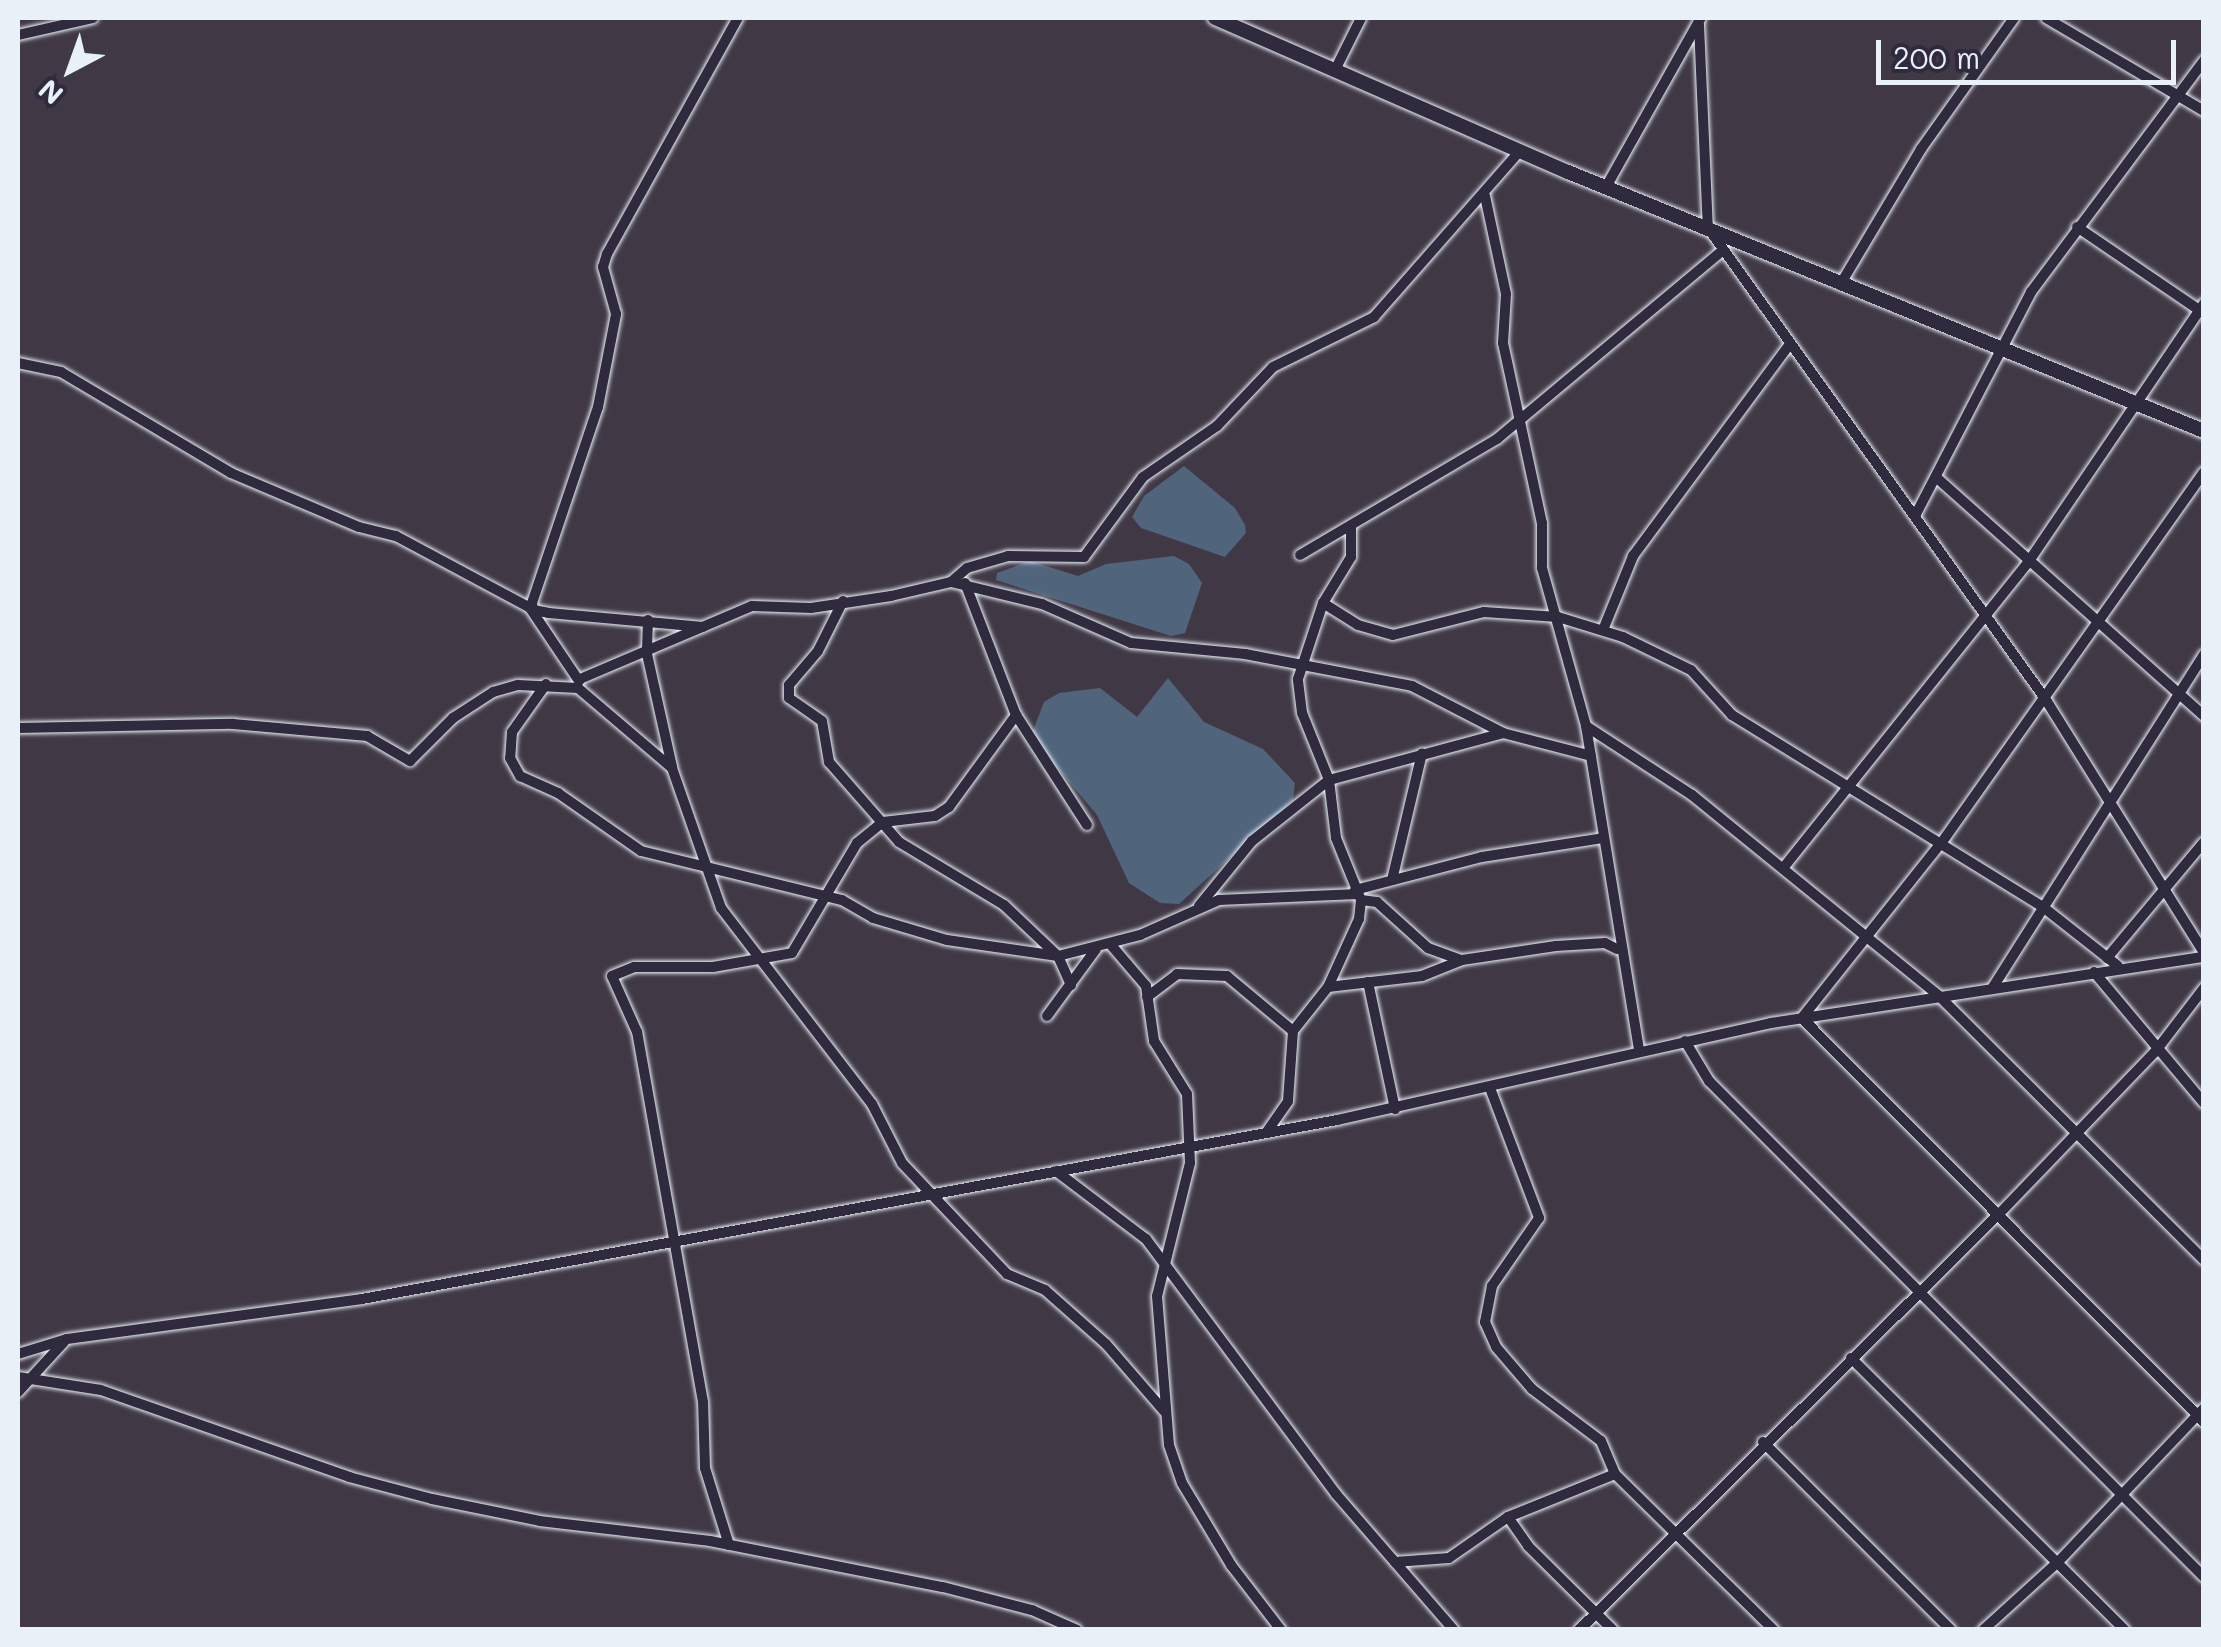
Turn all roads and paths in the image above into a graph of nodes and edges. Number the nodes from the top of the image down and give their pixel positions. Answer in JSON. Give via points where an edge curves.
{"nodes":[{"id":1,"x":93,"y":18,"type":"edge"},
{"id":2,"x":738,"y":18,"type":"edge"},
{"id":3,"x":1215,"y":18,"type":"edge"},
{"id":4,"x":1361,"y":18,"type":"edge"},
{"id":5,"x":2014,"y":18,"type":"edge"},
{"id":6,"x":2046,"y":18,"type":"edge"},
{"id":7,"x":1700,"y":21,"type":"edge"},
{"id":8,"x":18,"y":34,"type":"edge"},
{"id":9,"x":2204,"y":61,"type":"edge"},
{"id":10,"x":1335,"y":70,"type":"junction"},
{"id":11,"x":2177,"y":94,"type":"junction"},
{"id":12,"x":2204,"y":112,"type":"edge"},
{"id":13,"x":1520,"y":152,"type":"junction"},
{"id":14,"x":1606,"y":187,"type":"junction"},
{"id":15,"x":1485,"y":196,"type":"junction"},
{"id":16,"x":2077,"y":227,"type":"junction"},
{"id":17,"x":1708,"y":228,"type":"junction"},
{"id":18,"x":1723,"y":250,"type":"junction"},
{"id":19,"x":1840,"y":285,"type":"junction"},
{"id":20,"x":2201,"y":307,"type":"edge"},
{"id":21,"x":1790,"y":345,"type":"junction"},
{"id":22,"x":1998,"y":348,"type":"junction"},
{"id":23,"x":18,"y":363,"type":"edge"},
{"id":24,"x":2137,"y":403,"type":"junction"},
{"id":25,"x":1522,"y":415,"type":"junction"},
{"id":26,"x":2204,"y":431,"type":"edge"},
{"id":27,"x":2204,"y":472,"type":"edge"},
{"id":28,"x":1937,"y":478,"type":"junction"},
{"id":29,"x":1916,"y":514,"type":"junction"},
{"id":30,"x":1351,"y":526,"type":"junction"},
{"id":31,"x":1300,"y":556,"type":"dead end"},
{"id":32,"x":2028,"y":564,"type":"junction"},
{"id":33,"x":961,"y":573,"type":"junction"},
{"id":34,"x":951,"y":582,"type":"junction"},
{"id":35,"x":965,"y":586,"type":"junction"},
{"id":36,"x":842,"y":601,"type":"junction"},
{"id":37,"x":1323,"y":603,"type":"junction"},
{"id":38,"x":533,"y":610,"type":"junction"},
{"id":39,"x":1558,"y":616,"type":"junction"},
{"id":40,"x":1987,"y":616,"type":"junction"},
{"id":41,"x":648,"y":620,"type":"junction"},
{"id":42,"x":2100,"y":623,"type":"junction"},
{"id":43,"x":704,"y":628,"type":"junction"},
{"id":44,"x":1603,"y":630,"type":"junction"},
{"id":45,"x":647,"y":654,"type":"junction"},
{"id":46,"x":2204,"y":654,"type":"edge"},
{"id":47,"x":1302,"y":666,"type":"junction"},
{"id":48,"x":578,"y":683,"type":"junction"},
{"id":49,"x":547,"y":684,"type":"junction"},
{"id":50,"x":2179,"y":694,"type":"junction"},
{"id":51,"x":2046,"y":700,"type":"junction"},
{"id":52,"x":1016,"y":714,"type":"junction"},
{"id":53,"x":2204,"y":716,"type":"edge"},
{"id":54,"x":1586,"y":726,"type":"junction"},
{"id":55,"x":18,"y":728,"type":"edge"},
{"id":56,"x":1504,"y":733,"type":"junction"},
{"id":57,"x":1422,"y":753,"type":"junction"},
{"id":58,"x":1590,"y":756,"type":"junction"},
{"id":59,"x":672,"y":768,"type":"junction"},
{"id":60,"x":1329,"y":780,"type":"junction"},
{"id":61,"x":1852,"y":788,"type":"junction"},
{"id":62,"x":2110,"y":802,"type":"junction"},
{"id":63,"x":882,"y":822,"type":"junction"},
{"id":64,"x":1088,"y":825,"type":"dead end"},
{"id":65,"x":1604,"y":838,"type":"junction"},
{"id":66,"x":2204,"y":842,"type":"edge"},
{"id":67,"x":1940,"y":844,"type":"junction"},
{"id":68,"x":706,"y":863,"type":"junction"},
{"id":69,"x":1784,"y":868,"type":"junction"},
{"id":70,"x":1392,"y":880,"type":"junction"},
{"id":71,"x":2168,"y":888,"type":"junction"},
{"id":72,"x":1358,"y":895,"type":"junction"},
{"id":73,"x":828,"y":897,"type":"junction"},
{"id":74,"x":1198,"y":906,"type":"junction"},
{"id":75,"x":2043,"y":907,"type":"junction"},
{"id":76,"x":1870,"y":940,"type":"junction"},
{"id":77,"x":1111,"y":945,"type":"junction"},
{"id":78,"x":1096,"y":949,"type":"junction"},
{"id":79,"x":1618,"y":950,"type":"junction"},
{"id":80,"x":2204,"y":955,"type":"edge"},
{"id":81,"x":1058,"y":956,"type":"junction"},
{"id":82,"x":2107,"y":958,"type":"junction"},
{"id":83,"x":763,"y":960,"type":"junction"},
{"id":84,"x":1462,"y":960,"type":"junction"},
{"id":85,"x":2118,"y":966,"type":"junction"},
{"id":86,"x":2094,"y":972,"type":"junction"},
{"id":87,"x":1368,"y":982,"type":"junction"},
{"id":88,"x":1071,"y":985,"type":"junction"},
{"id":89,"x":1328,"y":988,"type":"junction"},
{"id":90,"x":1994,"y":988,"type":"junction"},
{"id":91,"x":2204,"y":988,"type":"edge"},
{"id":92,"x":1147,"y":996,"type":"junction"},
{"id":93,"x":1939,"y":996,"type":"junction"},
{"id":94,"x":1047,"y":1016,"type":"dead end"},
{"id":95,"x":1802,"y":1018,"type":"junction"},
{"id":96,"x":1294,"y":1031,"type":"junction"},
{"id":97,"x":1685,"y":1041,"type":"junction"},
{"id":98,"x":1639,"y":1050,"type":"junction"},
{"id":99,"x":2155,"y":1052,"type":"junction"},
{"id":100,"x":1490,"y":1088,"type":"junction"},
{"id":101,"x":2204,"y":1102,"type":"edge"},
{"id":102,"x":1395,"y":1109,"type":"junction"},
{"id":103,"x":2079,"y":1129,"type":"junction"},
{"id":104,"x":1268,"y":1130,"type":"junction"},
{"id":105,"x":1190,"y":1147,"type":"junction"},
{"id":106,"x":1056,"y":1171,"type":"junction"},
{"id":107,"x":932,"y":1194,"type":"junction"},
{"id":108,"x":1998,"y":1215,"type":"junction"},
{"id":109,"x":675,"y":1240,"type":"junction"},
{"id":110,"x":2204,"y":1260,"type":"edge"},
{"id":111,"x":1161,"y":1261,"type":"junction"},
{"id":112,"x":1919,"y":1290,"type":"junction"},
{"id":113,"x":67,"y":1339,"type":"junction"},
{"id":114,"x":18,"y":1354,"type":"edge"},
{"id":115,"x":1851,"y":1358,"type":"junction"},
{"id":116,"x":18,"y":1377,"type":"edge"},
{"id":117,"x":30,"y":1378,"type":"junction"},
{"id":118,"x":18,"y":1392,"type":"edge"},
{"id":119,"x":1164,"y":1411,"type":"junction"},
{"id":120,"x":2201,"y":1415,"type":"edge"},
{"id":121,"x":1764,"y":1442,"type":"junction"},
{"id":122,"x":1615,"y":1474,"type":"junction"},
{"id":123,"x":2120,"y":1492,"type":"junction"},
{"id":124,"x":1508,"y":1517,"type":"junction"},
{"id":125,"x":1674,"y":1532,"type":"junction"},
{"id":126,"x":729,"y":1545,"type":"junction"},
{"id":127,"x":1395,"y":1562,"type":"junction"},
{"id":128,"x":2058,"y":1562,"type":"junction"},
{"id":129,"x":2204,"y":1576,"type":"edge"},
{"id":130,"x":1595,"y":1614,"type":"junction"},
{"id":131,"x":1077,"y":1630,"type":"edge"},
{"id":132,"x":1281,"y":1630,"type":"edge"},
{"id":133,"x":1454,"y":1630,"type":"edge"},
{"id":134,"x":1579,"y":1630,"type":"edge"},
{"id":135,"x":1613,"y":1630,"type":"edge"},
{"id":136,"x":1774,"y":1630,"type":"edge"},
{"id":137,"x":1951,"y":1630,"type":"edge"},
{"id":138,"x":1984,"y":1630,"type":"edge"},
{"id":139,"x":2125,"y":1630,"type":"edge"}],
"edges":[{"from":1,"to":8,"type":"street"},
{"from":2,"to":38,"type":"street","via":[[607,254],[603,267],[616,314],[598,408]]},
{"from":3,"to":10,"type":"main road"},
{"from":4,"to":10,"type":"street"},
{"from":5,"to":19,"type":"street","via":[[1921,149]]},
{"from":6,"to":11,"type":"street"},
{"from":7,"to":14,"type":"street"},
{"from":7,"to":17,"type":"street"},
{"from":9,"to":11,"type":"street"},
{"from":10,"to":13,"type":"main road"},
{"from":11,"to":12,"type":"street"},
{"from":11,"to":16,"type":"street"},
{"from":13,"to":14,"type":"main road"},
{"from":13,"to":15,"type":"street"},
{"from":14,"to":17,"type":"main road"},
{"from":15,"to":25,"type":"street","via":[[1506,294],[1503,343]]},
{"from":15,"to":33,"type":"street","via":[[1374,317],[1273,367],[1217,426],[1144,477],[1084,557],[1008,556]]},
{"from":16,"to":20,"type":"street"},
{"from":16,"to":22,"type":"street"},
{"from":17,"to":18,"type":"street"},
{"from":17,"to":19,"type":"main road"},
{"from":18,"to":21,"type":"street"},
{"from":18,"to":25,"type":"street"},
{"from":19,"to":22,"type":"main road"},
{"from":20,"to":24,"type":"street"},
{"from":21,"to":29,"type":"street"},
{"from":21,"to":44,"type":"street","via":[[1633,556]]},
{"from":22,"to":24,"type":"main road"},
{"from":22,"to":28,"type":"street"},
{"from":23,"to":38,"type":"street","via":[[61,372],[231,473],[359,528],[396,536]]},
{"from":24,"to":26,"type":"main road"},
{"from":24,"to":32,"type":"street"},
{"from":25,"to":30,"type":"street","via":[[1497,439],[1398,492]]},
{"from":25,"to":39,"type":"street","via":[[1542,523],[1542,568]]},
{"from":27,"to":42,"type":"street"},
{"from":28,"to":29,"type":"street"},
{"from":28,"to":32,"type":"street"},
{"from":29,"to":40,"type":"street"},
{"from":30,"to":31,"type":"street"},
{"from":30,"to":37,"type":"street","via":[[1351,557]]},
{"from":32,"to":40,"type":"street"},
{"from":32,"to":42,"type":"street"},
{"from":33,"to":34,"type":"street"},
{"from":33,"to":35,"type":"street"},
{"from":34,"to":35,"type":"street"},
{"from":34,"to":36,"type":"street"},
{"from":35,"to":47,"type":"street","via":[[1042,604],[1132,642]]},
{"from":35,"to":52,"type":"street"},
{"from":36,"to":43,"type":"street","via":[[811,608],[752,606]]},
{"from":36,"to":63,"type":"street","via":[[788,693],[822,721],[829,762]]},
{"from":37,"to":39,"type":"street","via":[[1358,625],[1393,635],[1467,612]]},
{"from":37,"to":47,"type":"street"},
{"from":38,"to":41,"type":"street"},
{"from":38,"to":48,"type":"street"},
{"from":39,"to":44,"type":"street"},
{"from":39,"to":54,"type":"street"},
{"from":40,"to":51,"type":"street"},
{"from":40,"to":61,"type":"street"},
{"from":41,"to":43,"type":"street"},
{"from":41,"to":45,"type":"street"},
{"from":42,"to":50,"type":"street"},
{"from":42,"to":51,"type":"street"},
{"from":43,"to":45,"type":"street"},
{"from":44,"to":61,"type":"street","via":[[1691,670],[1732,715]]},
{"from":45,"to":48,"type":"street"},
{"from":45,"to":59,"type":"street"},
{"from":46,"to":50,"type":"street"},
{"from":47,"to":56,"type":"street","via":[[1412,686]]},
{"from":47,"to":60,"type":"street","via":[[1302,714]]},
{"from":48,"to":49,"type":"street"},
{"from":48,"to":59,"type":"street"},
{"from":49,"to":55,"type":"street","via":[[493,692],[453,718],[410,761],[367,736],[233,724]]},
{"from":49,"to":68,"type":"street","via":[[512,732],[512,768],[641,851]]},
{"from":50,"to":53,"type":"street"},
{"from":50,"to":62,"type":"street"},
{"from":51,"to":62,"type":"street"},
{"from":51,"to":67,"type":"street"},
{"from":52,"to":63,"type":"street","via":[[949,807],[935,816]]},
{"from":52,"to":64,"type":"street"},
{"from":54,"to":58,"type":"street"},
{"from":54,"to":69,"type":"street","via":[[1692,795]]},
{"from":56,"to":57,"type":"street"},
{"from":56,"to":58,"type":"street"},
{"from":57,"to":60,"type":"street"},
{"from":57,"to":70,"type":"street"},
{"from":58,"to":65,"type":"street"},
{"from":59,"to":68,"type":"street"},
{"from":60,"to":72,"type":"street","via":[[1336,838]]},
{"from":60,"to":74,"type":"street","via":[[1252,841]]},
{"from":61,"to":67,"type":"street"},
{"from":61,"to":69,"type":"street"},
{"from":62,"to":71,"type":"street"},
{"from":62,"to":75,"type":"street"},
{"from":63,"to":73,"type":"street","via":[[852,850]]},
{"from":63,"to":81,"type":"street","via":[[924,860],[1004,905]]},
{"from":65,"to":70,"type":"street","via":[[1482,857]]},
{"from":65,"to":79,"type":"street"},
{"from":66,"to":71,"type":"street"},
{"from":67,"to":75,"type":"street"},
{"from":67,"to":76,"type":"street"},
{"from":68,"to":73,"type":"street"},
{"from":68,"to":83,"type":"street","via":[[721,908]]},
{"from":69,"to":76,"type":"street"},
{"from":70,"to":72,"type":"street"},
{"from":71,"to":80,"type":"street"},
{"from":71,"to":82,"type":"street"},
{"from":72,"to":74,"type":"street","via":[[1245,896]]},
{"from":72,"to":84,"type":"street","via":[[1377,902],[1428,948]]},
{"from":72,"to":89,"type":"street","via":[[1355,930]]},
{"from":73,"to":81,"type":"street","via":[[886,923],[958,943]]},
{"from":73,"to":83,"type":"street","via":[[792,954]]},
{"from":74,"to":77,"type":"street"},
{"from":75,"to":82,"type":"street"},
{"from":75,"to":90,"type":"street"},
{"from":76,"to":93,"type":"street"},
{"from":76,"to":95,"type":"street"},
{"from":77,"to":78,"type":"street"},
{"from":77,"to":92,"type":"street","via":[[1140,977]]},
{"from":78,"to":81,"type":"street"},
{"from":78,"to":88,"type":"street"},
{"from":79,"to":84,"type":"street","via":[[1580,943]]},
{"from":79,"to":98,"type":"street"},
{"from":80,"to":85,"type":"street"},
{"from":81,"to":88,"type":"street"},
{"from":82,"to":85,"type":"street"},
{"from":83,"to":107,"type":"street","via":[[872,1104],[892,1151]]},
{"from":83,"to":109,"type":"street","via":[[634,967],[612,976],[637,1032]]},
{"from":84,"to":87,"type":"street","via":[[1422,976]]},
{"from":85,"to":86,"type":"street"},
{"from":86,"to":90,"type":"street"},
{"from":86,"to":99,"type":"street"},
{"from":87,"to":89,"type":"street"},
{"from":87,"to":102,"type":"street"},
{"from":88,"to":94,"type":"street"},
{"from":89,"to":96,"type":"street"},
{"from":90,"to":93,"type":"street"},
{"from":91,"to":99,"type":"street"},
{"from":92,"to":96,"type":"street","via":[[1177,974],[1227,976]]},
{"from":92,"to":105,"type":"street","via":[[1154,1041],[1187,1094]]},
{"from":93,"to":95,"type":"street"},
{"from":93,"to":103,"type":"street","via":[[1966,1029]]},
{"from":95,"to":97,"type":"street"},
{"from":95,"to":108,"type":"street"},
{"from":96,"to":104,"type":"street","via":[[1288,1101]]},
{"from":97,"to":98,"type":"street"},
{"from":97,"to":112,"type":"street","via":[[1709,1081]]},
{"from":98,"to":100,"type":"street"},
{"from":99,"to":101,"type":"street"},
{"from":99,"to":103,"type":"street"},
{"from":100,"to":102,"type":"street"},
{"from":100,"to":122,"type":"street","via":[[1538,1218],[1492,1286],[1487,1329],[1532,1388],[1601,1440]]},
{"from":102,"to":104,"type":"street"},
{"from":103,"to":108,"type":"street"},
{"from":103,"to":110,"type":"street"},
{"from":104,"to":105,"type":"street"},
{"from":105,"to":106,"type":"street"},
{"from":105,"to":111,"type":"street"},
{"from":106,"to":107,"type":"street"},
{"from":106,"to":111,"type":"street","via":[[1139,1231]]},
{"from":107,"to":109,"type":"street"},
{"from":107,"to":119,"type":"street","via":[[1007,1274],[1045,1290],[1106,1344]]},
{"from":108,"to":112,"type":"street"},
{"from":108,"to":120,"type":"street"},
{"from":109,"to":113,"type":"street","via":[[362,1299]]},
{"from":109,"to":126,"type":"street","via":[[702,1402],[705,1468]]},
{"from":111,"to":119,"type":"street","via":[[1156,1330]]},
{"from":111,"to":127,"type":"street"},
{"from":112,"to":115,"type":"street"},
{"from":112,"to":123,"type":"street"},
{"from":113,"to":114,"type":"street"},
{"from":113,"to":117,"type":"street"},
{"from":115,"to":121,"type":"street"},
{"from":115,"to":128,"type":"street"},
{"from":116,"to":117,"type":"street"},
{"from":117,"to":118,"type":"street"},
{"from":117,"to":126,"type":"street","via":[[101,1390],[349,1478],[432,1499],[540,1522]]},
{"from":119,"to":132,"type":"street","via":[[1182,1483],[1231,1565]]},
{"from":120,"to":123,"type":"street"},
{"from":121,"to":125,"type":"street"},
{"from":121,"to":137,"type":"street"},
{"from":122,"to":124,"type":"street"},
{"from":122,"to":125,"type":"street"},
{"from":123,"to":128,"type":"street"},
{"from":123,"to":129,"type":"street"},
{"from":124,"to":127,"type":"street","via":[[1448,1558]]},
{"from":124,"to":130,"type":"street"},
{"from":125,"to":130,"type":"street"},
{"from":125,"to":136,"type":"street"},
{"from":126,"to":131,"type":"street","via":[[992,1598]]},
{"from":127,"to":133,"type":"street"},
{"from":128,"to":138,"type":"street"},
{"from":128,"to":139,"type":"street"},
{"from":130,"to":134,"type":"street"},
{"from":130,"to":135,"type":"street"}]}
